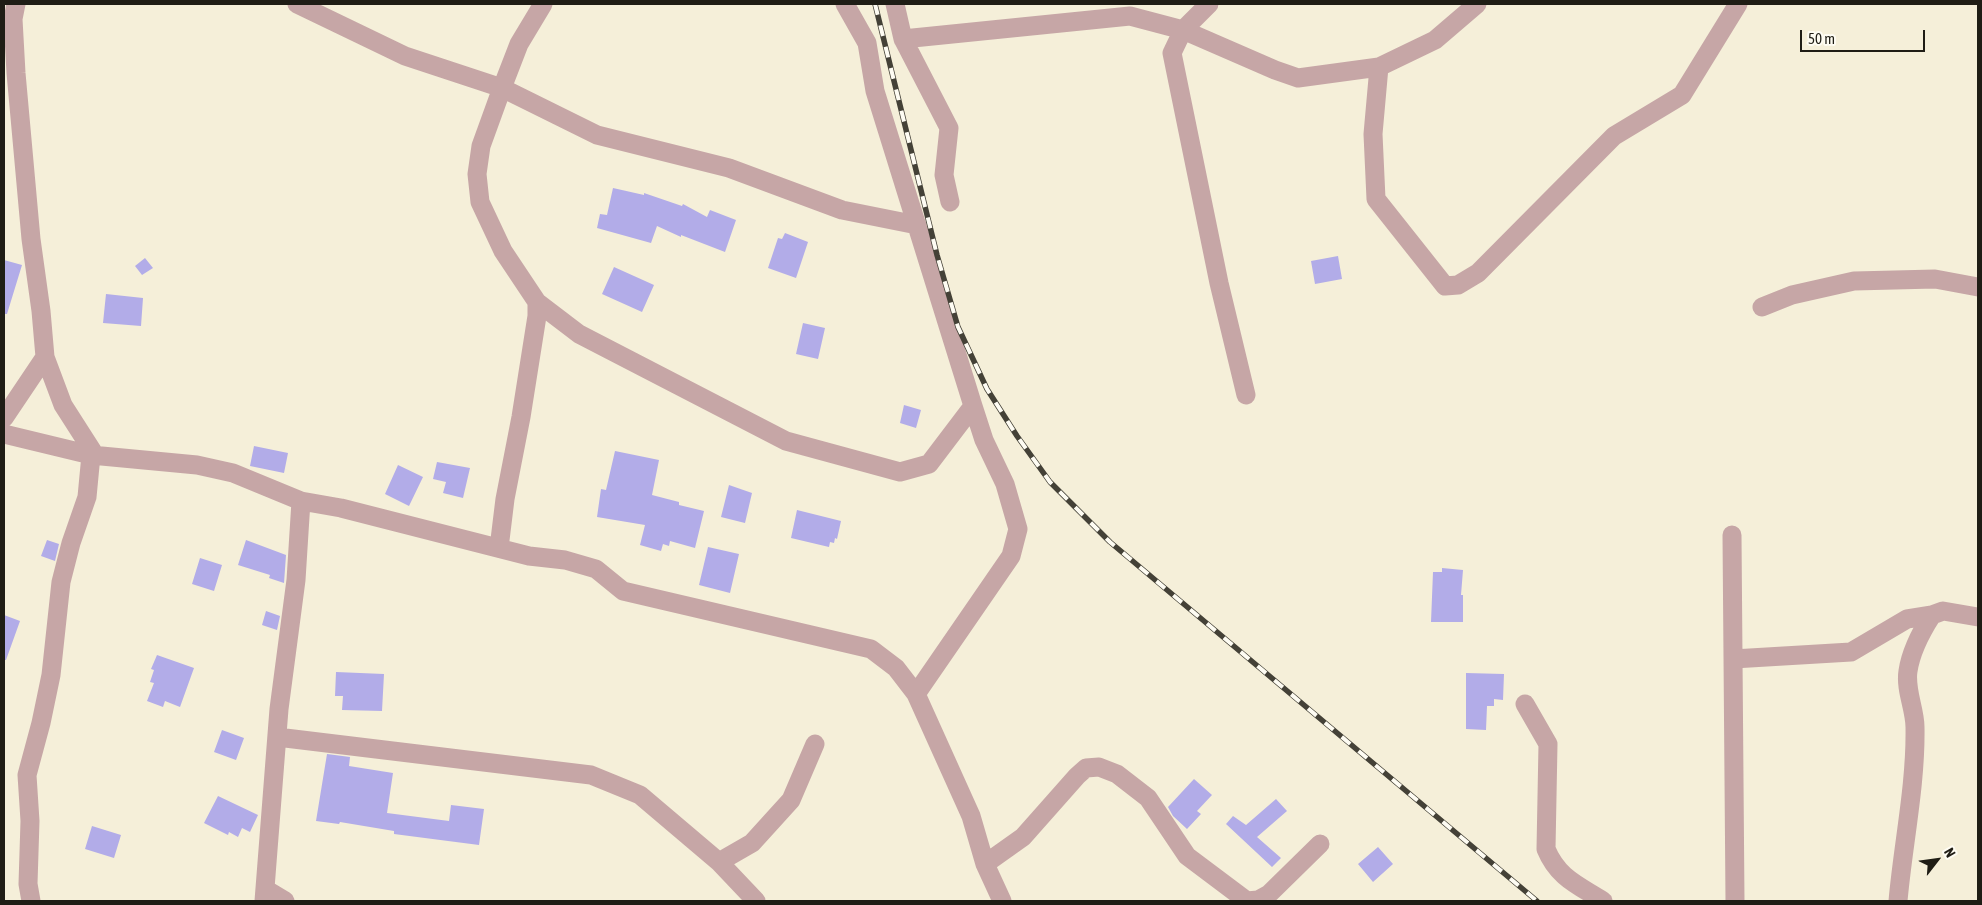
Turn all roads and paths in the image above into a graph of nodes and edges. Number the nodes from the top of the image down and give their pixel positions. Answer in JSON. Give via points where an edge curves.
{"nodes":[{"id":1,"x":16,"y":4,"type":"edge"},
{"id":2,"x":297,"y":4,"type":"edge"},
{"id":3,"x":543,"y":4,"type":"edge"},
{"id":4,"x":845,"y":4,"type":"edge"},
{"id":5,"x":895,"y":4,"type":"edge"},
{"id":6,"x":1210,"y":4,"type":"edge"},
{"id":7,"x":1476,"y":4,"type":"edge"},
{"id":8,"x":1738,"y":4,"type":"edge"},
{"id":9,"x":1183,"y":30,"type":"junction"},
{"id":10,"x":903,"y":39,"type":"junction"},
{"id":11,"x":1379,"y":67,"type":"junction"},
{"id":12,"x":502,"y":88,"type":"junction"},
{"id":13,"x":950,"y":202,"type":"dead end"},
{"id":14,"x":917,"y":225,"type":"junction"},
{"id":15,"x":1978,"y":287,"type":"edge"},
{"id":16,"x":537,"y":302,"type":"junction"},
{"id":17,"x":1762,"y":307,"type":"dead end"},
{"id":18,"x":45,"y":356,"type":"junction"},
{"id":19,"x":1246,"y":395,"type":"dead end"},
{"id":20,"x":973,"y":406,"type":"junction"},
{"id":21,"x":4,"y":418,"type":"edge"},
{"id":22,"x":4,"y":434,"type":"edge"},
{"id":23,"x":93,"y":455,"type":"junction"},
{"id":24,"x":301,"y":501,"type":"junction"},
{"id":25,"x":1732,"y":535,"type":"dead end"},
{"id":26,"x":499,"y":548,"type":"junction"},
{"id":27,"x":1932,"y":616,"type":"junction"},
{"id":28,"x":1978,"y":617,"type":"edge"},
{"id":29,"x":1733,"y":659,"type":"junction"},
{"id":30,"x":916,"y":694,"type":"junction"},
{"id":31,"x":1525,"y":704,"type":"dead end"},
{"id":32,"x":277,"y":736,"type":"junction"},
{"id":33,"x":815,"y":744,"type":"dead end"},
{"id":34,"x":1320,"y":844,"type":"dead end"},
{"id":35,"x":719,"y":862,"type":"junction"},
{"id":36,"x":985,"y":864,"type":"junction"},
{"id":37,"x":264,"y":895,"type":"edge"},
{"id":38,"x":31,"y":901,"type":"edge"},
{"id":39,"x":285,"y":901,"type":"edge"},
{"id":40,"x":756,"y":901,"type":"edge"},
{"id":41,"x":1002,"y":901,"type":"edge"},
{"id":42,"x":1603,"y":901,"type":"edge"},
{"id":43,"x":1735,"y":901,"type":"edge"},
{"id":44,"x":1898,"y":901,"type":"edge"}],
"edges":[{"from":1,"to":18,"type":"street","via":[[13,19],[16,73]]},
{"from":2,"to":12,"type":"street","via":[[405,56]]},
{"from":3,"to":12,"type":"street","via":[[519,44]]},
{"from":4,"to":14,"type":"street","via":[[867,43],[875,91]]},
{"from":5,"to":10,"type":"street"},
{"from":6,"to":9,"type":"street"},
{"from":7,"to":11,"type":"street","via":[[1435,40]]},
{"from":8,"to":11,"type":"street","via":[[1682,94],[1614,136],[1478,273],[1458,285],[1445,286],[1376,200],[1374,134]]},
{"from":9,"to":10,"type":"street","via":[[1130,16]]},
{"from":9,"to":11,"type":"street","via":[[1298,78]]},
{"from":9,"to":19,"type":"street","via":[[1172,53],[1219,283]]},
{"from":10,"to":13,"type":"street","via":[[949,128],[944,175]]},
{"from":12,"to":14,"type":"street","via":[[597,135],[729,168],[842,210]]},
{"from":12,"to":16,"type":"street","via":[[481,146],[477,174],[480,202],[502,251]]},
{"from":14,"to":20,"type":"street"},
{"from":15,"to":17,"type":"street","via":[[1935,279],[1854,281],[1792,294]]},
{"from":16,"to":20,"type":"street","via":[[579,334],[786,441],[900,472],[929,464]]},
{"from":16,"to":26,"type":"street","via":[[522,417],[505,499]]},
{"from":18,"to":21,"type":"street"},
{"from":18,"to":23,"type":"street","via":[[63,405]]},
{"from":20,"to":30,"type":"street","via":[[984,440],[1005,484],[1018,529],[1010,556]]},
{"from":22,"to":23,"type":"street"},
{"from":23,"to":24,"type":"street","via":[[197,465],[233,473]]},
{"from":23,"to":38,"type":"street","via":[[88,497],[61,582],[51,675],[26,775]]},
{"from":24,"to":26,"type":"street"},
{"from":24,"to":32,"type":"street","via":[[296,580]]},
{"from":25,"to":29,"type":"street"},
{"from":26,"to":30,"type":"street","via":[[596,569],[623,592],[871,648],[896,668]]},
{"from":27,"to":28,"type":"street","via":[[1943,611]]},
{"from":27,"to":29,"type":"street","via":[[1906,619],[1851,652]]},
{"from":27,"to":44,"type":"street","via":[[1917,641],[1908,672],[1915,726],[1913,772]]},
{"from":29,"to":43,"type":"street"},
{"from":30,"to":36,"type":"street","via":[[971,816]]},
{"from":31,"to":42,"type":"street","via":[[1548,744],[1546,849],[1551,862],[1559,873]]},
{"from":32,"to":35,"type":"street","via":[[591,776],[640,795]]},
{"from":32,"to":37,"type":"street"},
{"from":33,"to":35,"type":"street","via":[[792,800],[752,843]]},
{"from":34,"to":36,"type":"street","via":[[1269,894],[1247,901],[1187,856],[1148,798],[1117,774],[1099,767],[1086,768],[1023,837]]},
{"from":35,"to":40,"type":"street"},
{"from":36,"to":41,"type":"street"},
{"from":37,"to":39,"type":"street"}]}
